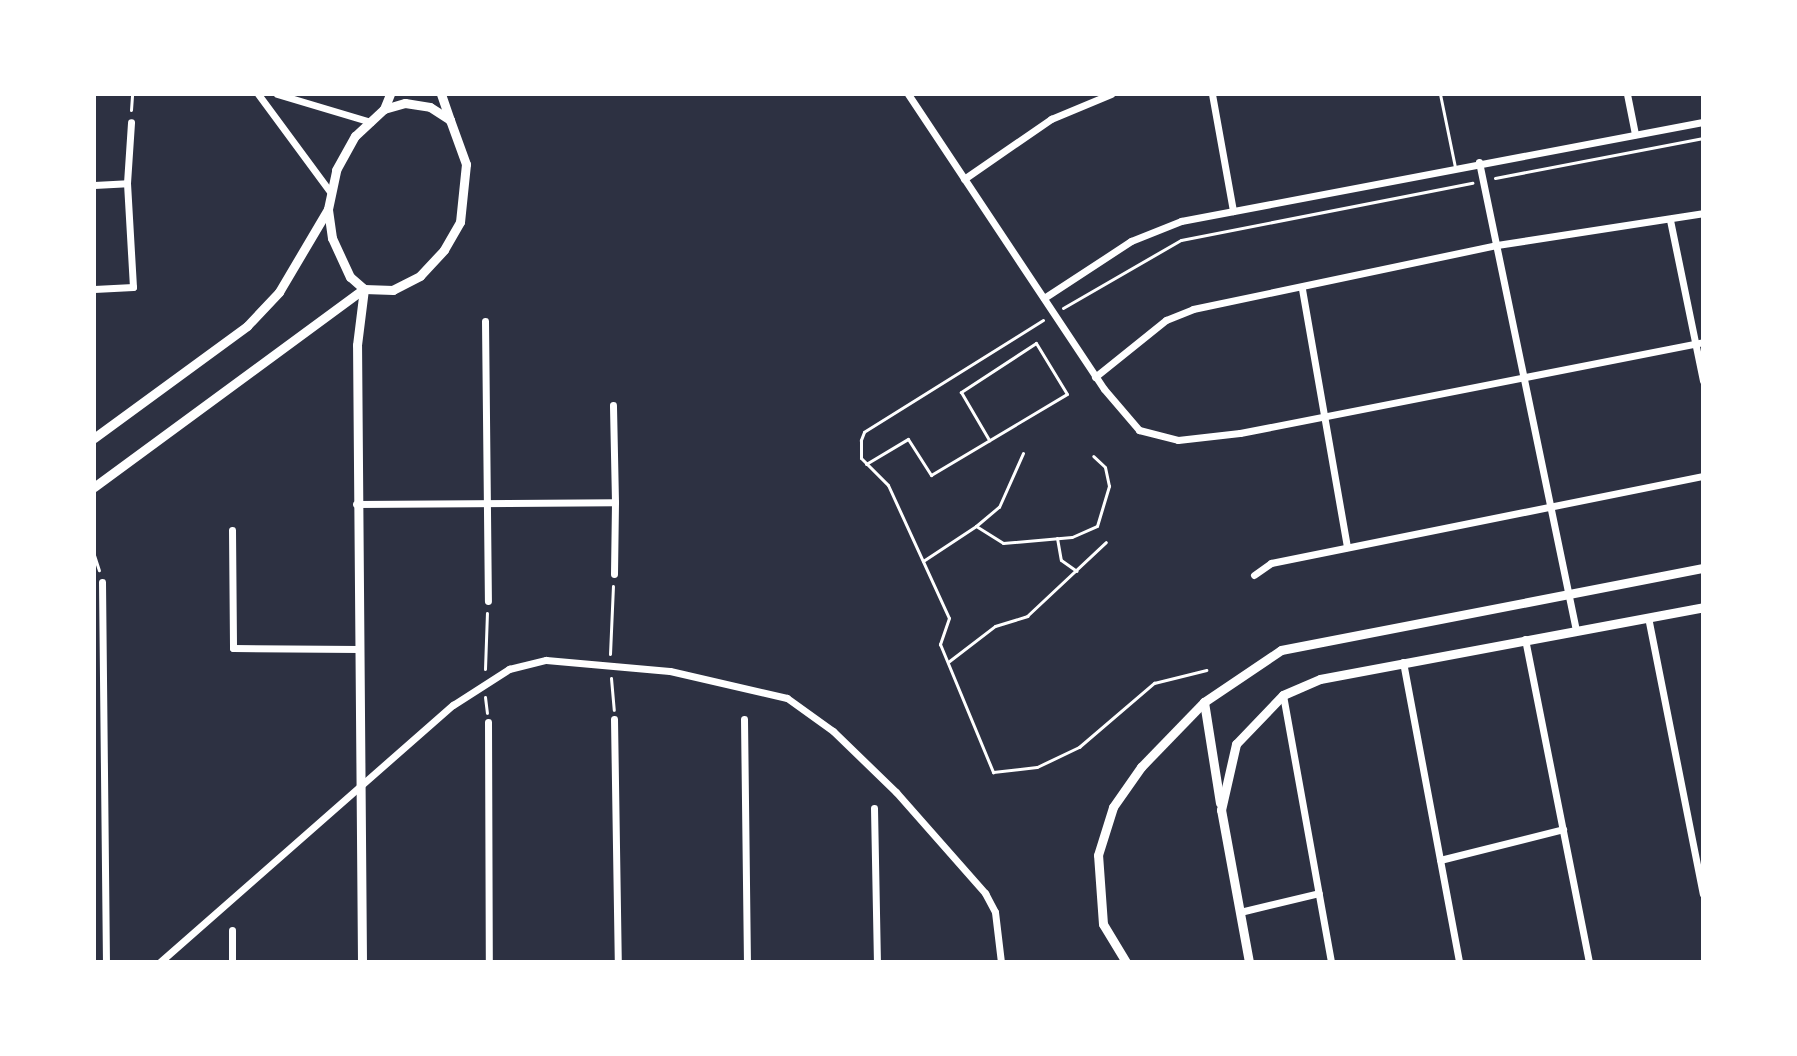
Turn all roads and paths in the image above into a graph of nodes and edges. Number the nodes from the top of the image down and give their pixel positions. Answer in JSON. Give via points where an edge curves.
{"nodes":[{"id":1,"x":132,"y":94,"type":"edge"},
{"id":2,"x":258,"y":94,"type":"edge"},
{"id":3,"x":277,"y":94,"type":"edge"},
{"id":4,"x":390,"y":94,"type":"edge"},
{"id":5,"x":441,"y":94,"type":"edge"},
{"id":6,"x":908,"y":94,"type":"edge"},
{"id":7,"x":1111,"y":94,"type":"edge"},
{"id":8,"x":1212,"y":94,"type":"edge"},
{"id":9,"x":1440,"y":94,"type":"edge"},
{"id":10,"x":1627,"y":94,"type":"edge"},
{"id":11,"x":1084,"y":98,"type":"edge"},
{"id":12,"x":384,"y":109,"type":"junction"},
{"id":13,"x":450,"y":120,"type":"junction"},
{"id":14,"x":131,"y":122,"type":"joint"},
{"id":15,"x":371,"y":122,"type":"junction"},
{"id":16,"x":1703,"y":122,"type":"edge"},
{"id":17,"x":1635,"y":134,"type":"junction"},
{"id":18,"x":1703,"y":138,"type":"edge"},
{"id":19,"x":1479,"y":162,"type":"junction"},
{"id":20,"x":1455,"y":167,"type":"junction"},
{"id":21,"x":964,"y":179,"type":"junction"},
{"id":22,"x":1483,"y":180,"type":"junction"},
{"id":23,"x":127,"y":183,"type":"junction"},
{"id":24,"x":94,"y":185,"type":"edge"},
{"id":25,"x":331,"y":193,"type":"junction"},
{"id":26,"x":328,"y":209,"type":"junction"},
{"id":27,"x":1233,"y":211,"type":"junction"},
{"id":28,"x":1703,"y":213,"type":"edge"},
{"id":29,"x":1670,"y":220,"type":"junction"},
{"id":30,"x":1497,"y":245,"type":"junction"},
{"id":31,"x":94,"y":289,"type":"edge"},
{"id":32,"x":364,"y":289,"type":"junction"},
{"id":33,"x":1302,"y":289,"type":"junction"},
{"id":34,"x":1044,"y":298,"type":"junction"},
{"id":35,"x":1054,"y":314,"type":"junction"},
{"id":36,"x":485,"y":321,"type":"dead end"},
{"id":37,"x":1699,"y":342,"type":"edge"},
{"id":38,"x":1523,"y":376,"type":"junction"},
{"id":39,"x":1095,"y":377,"type":"junction"},
{"id":40,"x":1703,"y":381,"type":"edge"},
{"id":41,"x":613,"y":405,"type":"dead end"},
{"id":42,"x":1324,"y":416,"type":"junction"},
{"id":43,"x":94,"y":438,"type":"edge"},
{"id":44,"x":989,"y":440,"type":"junction"},
{"id":45,"x":1023,"y":453,"type":"dead end"},
{"id":46,"x":1093,"y":456,"type":"dead end"},
{"id":47,"x":866,"y":464,"type":"junction"},
{"id":48,"x":1703,"y":476,"type":"edge"},
{"id":49,"x":94,"y":487,"type":"edge"},
{"id":50,"x":615,"y":502,"type":"junction"},
{"id":51,"x":487,"y":503,"type":"junction"},
{"id":52,"x":356,"y":504,"type":"junction"},
{"id":53,"x":1550,"y":505,"type":"junction"},
{"id":54,"x":973,"y":528,"type":"junction"},
{"id":55,"x":232,"y":530,"type":"dead end"},
{"id":56,"x":1057,"y":538,"type":"junction"},
{"id":57,"x":1106,"y":542,"type":"dead end"},
{"id":58,"x":1347,"y":547,"type":"junction"},
{"id":59,"x":94,"y":555,"type":"edge"},
{"id":60,"x":923,"y":561,"type":"junction"},
{"id":61,"x":1703,"y":568,"type":"edge"},
{"id":62,"x":1077,"y":571,"type":"junction"},
{"id":63,"x":614,"y":574,"type":"joint"},
{"id":64,"x":1254,"y":575,"type":"dead end"},
{"id":65,"x":102,"y":582,"type":"joint"},
{"id":66,"x":1569,"y":593,"type":"junction"},
{"id":67,"x":488,"y":601,"type":"joint"},
{"id":68,"x":1703,"y":607,"type":"edge"},
{"id":69,"x":1648,"y":617,"type":"junction"},
{"id":70,"x":1576,"y":630,"type":"junction"},
{"id":71,"x":1525,"y":639,"type":"junction"},
{"id":72,"x":359,"y":649,"type":"junction"},
{"id":73,"x":947,"y":662,"type":"junction"},
{"id":74,"x":1403,"y":662,"type":"junction"},
{"id":75,"x":610,"y":663,"type":"junction"},
{"id":76,"x":1206,"y":670,"type":"dead end"},
{"id":77,"x":484,"y":685,"type":"junction"},
{"id":78,"x":1283,"y":695,"type":"junction"},
{"id":79,"x":1204,"y":702,"type":"junction"},
{"id":80,"x":614,"y":719,"type":"joint"},
{"id":81,"x":744,"y":719,"type":"dead end"},
{"id":82,"x":488,"y":722,"type":"joint"},
{"id":83,"x":361,"y":785,"type":"junction"},
{"id":84,"x":94,"y":795,"type":"edge"},
{"id":85,"x":104,"y":796,"type":"junction"},
{"id":86,"x":874,"y":808,"type":"dead end"},
{"id":87,"x":1221,"y":810,"type":"junction"},
{"id":88,"x":1563,"y":829,"type":"junction"},
{"id":89,"x":1440,"y":860,"type":"junction"},
{"id":90,"x":1319,"y":893,"type":"junction"},
{"id":91,"x":1703,"y":894,"type":"edge"},
{"id":92,"x":1240,"y":912,"type":"junction"},
{"id":93,"x":232,"y":930,"type":"dead end"},
{"id":94,"x":106,"y":962,"type":"edge"},
{"id":95,"x":160,"y":962,"type":"edge"},
{"id":96,"x":232,"y":962,"type":"edge"},
{"id":97,"x":362,"y":962,"type":"edge"},
{"id":98,"x":489,"y":962,"type":"edge"},
{"id":99,"x":618,"y":962,"type":"edge"},
{"id":100,"x":747,"y":962,"type":"edge"},
{"id":101,"x":877,"y":962,"type":"edge"},
{"id":102,"x":1001,"y":962,"type":"edge"},
{"id":103,"x":1126,"y":962,"type":"edge"},
{"id":104,"x":1249,"y":962,"type":"edge"},
{"id":105,"x":1331,"y":962,"type":"edge"},
{"id":106,"x":1459,"y":962,"type":"edge"},
{"id":107,"x":1589,"y":962,"type":"edge"}],
"edges":[{"from":1,"to":14,"type":"path"},
{"from":2,"to":25,"type":"street"},
{"from":3,"to":15,"type":"street"},
{"from":4,"to":12,"type":"street"},
{"from":5,"to":13,"type":"street"},
{"from":6,"to":21,"type":"street"},
{"from":7,"to":11,"type":"street"},
{"from":8,"to":27,"type":"street"},
{"from":9,"to":20,"type":"lane"},
{"from":10,"to":17,"type":"street"},
{"from":11,"to":21,"type":"street"},
{"from":12,"to":13,"type":"street","via":[[405,103],[430,107]]},
{"from":12,"to":15,"type":"street"},
{"from":13,"to":32,"type":"street","via":[[466,164],[460,222],[420,276],[393,290]]},
{"from":14,"to":23,"type":"street"},
{"from":15,"to":25,"type":"street","via":[[343,159]]},
{"from":16,"to":17,"type":"street"},
{"from":17,"to":19,"type":"street"},
{"from":18,"to":22,"type":"path"},
{"from":19,"to":20,"type":"street"},
{"from":19,"to":22,"type":"street"},
{"from":20,"to":27,"type":"street"},
{"from":21,"to":34,"type":"street"},
{"from":22,"to":30,"type":"street"},
{"from":22,"to":35,"type":"path","via":[[1181,240]]},
{"from":23,"to":24,"type":"street"},
{"from":23,"to":31,"type":"street","via":[[133,287]]},
{"from":25,"to":26,"type":"street"},
{"from":26,"to":32,"type":"street","via":[[338,259]]},
{"from":26,"to":43,"type":"street","via":[[279,292],[247,326]]},
{"from":27,"to":34,"type":"street","via":[[1181,221],[1131,241]]},
{"from":28,"to":29,"type":"street"},
{"from":29,"to":30,"type":"street"},
{"from":29,"to":37,"type":"street"},
{"from":30,"to":33,"type":"street"},
{"from":30,"to":38,"type":"street"},
{"from":32,"to":49,"type":"street"},
{"from":32,"to":52,"type":"street","via":[[357,345]]},
{"from":33,"to":39,"type":"street","via":[[1193,309],[1166,320]]},
{"from":33,"to":42,"type":"street"},
{"from":34,"to":35,"type":"street"},
{"from":35,"to":39,"type":"street"},
{"from":35,"to":47,"type":"path","via":[[864,432],[861,458]]},
{"from":36,"to":51,"type":"street"},
{"from":37,"to":38,"type":"street"},
{"from":37,"to":40,"type":"street"},
{"from":38,"to":42,"type":"street"},
{"from":38,"to":53,"type":"street"},
{"from":39,"to":42,"type":"street","via":[[1139,430],[1178,440]]},
{"from":41,"to":50,"type":"street"},
{"from":42,"to":58,"type":"street"},
{"from":44,"to":44,"type":"path","via":[[1067,394],[1036,343],[961,392]]},
{"from":44,"to":47,"type":"path","via":[[931,475],[908,439]]},
{"from":45,"to":54,"type":"path","via":[[999,507]]},
{"from":46,"to":56,"type":"path","via":[[1105,467],[1106,510],[1097,526]]},
{"from":47,"to":60,"type":"path","via":[[888,485]]},
{"from":48,"to":53,"type":"street"},
{"from":50,"to":51,"type":"street"},
{"from":50,"to":63,"type":"street"},
{"from":51,"to":52,"type":"street"},
{"from":51,"to":67,"type":"street"},
{"from":52,"to":72,"type":"street"},
{"from":53,"to":58,"type":"street"},
{"from":53,"to":66,"type":"street"},
{"from":54,"to":56,"type":"path","via":[[1003,543]]},
{"from":54,"to":60,"type":"path"},
{"from":55,"to":72,"type":"street","via":[[233,648]]},
{"from":56,"to":62,"type":"path","via":[[1061,560]]},
{"from":57,"to":62,"type":"path"},
{"from":58,"to":64,"type":"street","via":[[1271,563]]},
{"from":59,"to":65,"type":"path"},
{"from":60,"to":73,"type":"path","via":[[949,618],[940,644]]},
{"from":61,"to":66,"type":"street"},
{"from":62,"to":73,"type":"path","via":[[1027,616],[995,626]]},
{"from":63,"to":75,"type":"path"},
{"from":65,"to":85,"type":"street"},
{"from":66,"to":70,"type":"street"},
{"from":66,"to":79,"type":"street","via":[[1281,650]]},
{"from":67,"to":77,"type":"path"},
{"from":68,"to":69,"type":"street"},
{"from":69,"to":70,"type":"street"},
{"from":69,"to":91,"type":"street"},
{"from":70,"to":71,"type":"street"},
{"from":71,"to":74,"type":"street"},
{"from":71,"to":88,"type":"street"},
{"from":72,"to":83,"type":"street"},
{"from":73,"to":76,"type":"path","via":[[993,772],[1037,767],[1079,747],[1154,683]]},
{"from":74,"to":78,"type":"street","via":[[1320,679]]},
{"from":74,"to":89,"type":"street"},
{"from":75,"to":77,"type":"street","via":[[546,660],[509,669]]},
{"from":75,"to":80,"type":"path"},
{"from":75,"to":102,"type":"street","via":[[787,698],[833,731],[926,821],[985,893],[995,912]]},
{"from":77,"to":82,"type":"path"},
{"from":77,"to":83,"type":"street"},
{"from":78,"to":87,"type":"street","via":[[1236,744]]},
{"from":78,"to":90,"type":"street"},
{"from":79,"to":87,"type":"street"},
{"from":79,"to":103,"type":"street","via":[[1141,767],[1113,807],[1098,855],[1103,924]]},
{"from":80,"to":99,"type":"street"},
{"from":81,"to":100,"type":"street"},
{"from":82,"to":98,"type":"street"},
{"from":83,"to":95,"type":"street"},
{"from":83,"to":97,"type":"street"},
{"from":84,"to":85,"type":"street"},
{"from":85,"to":94,"type":"street"},
{"from":86,"to":101,"type":"street"},
{"from":87,"to":92,"type":"street"},
{"from":88,"to":89,"type":"street"},
{"from":88,"to":107,"type":"street"},
{"from":89,"to":106,"type":"street"},
{"from":90,"to":92,"type":"street"},
{"from":90,"to":105,"type":"street"},
{"from":92,"to":104,"type":"street"},
{"from":93,"to":96,"type":"street"}]}
